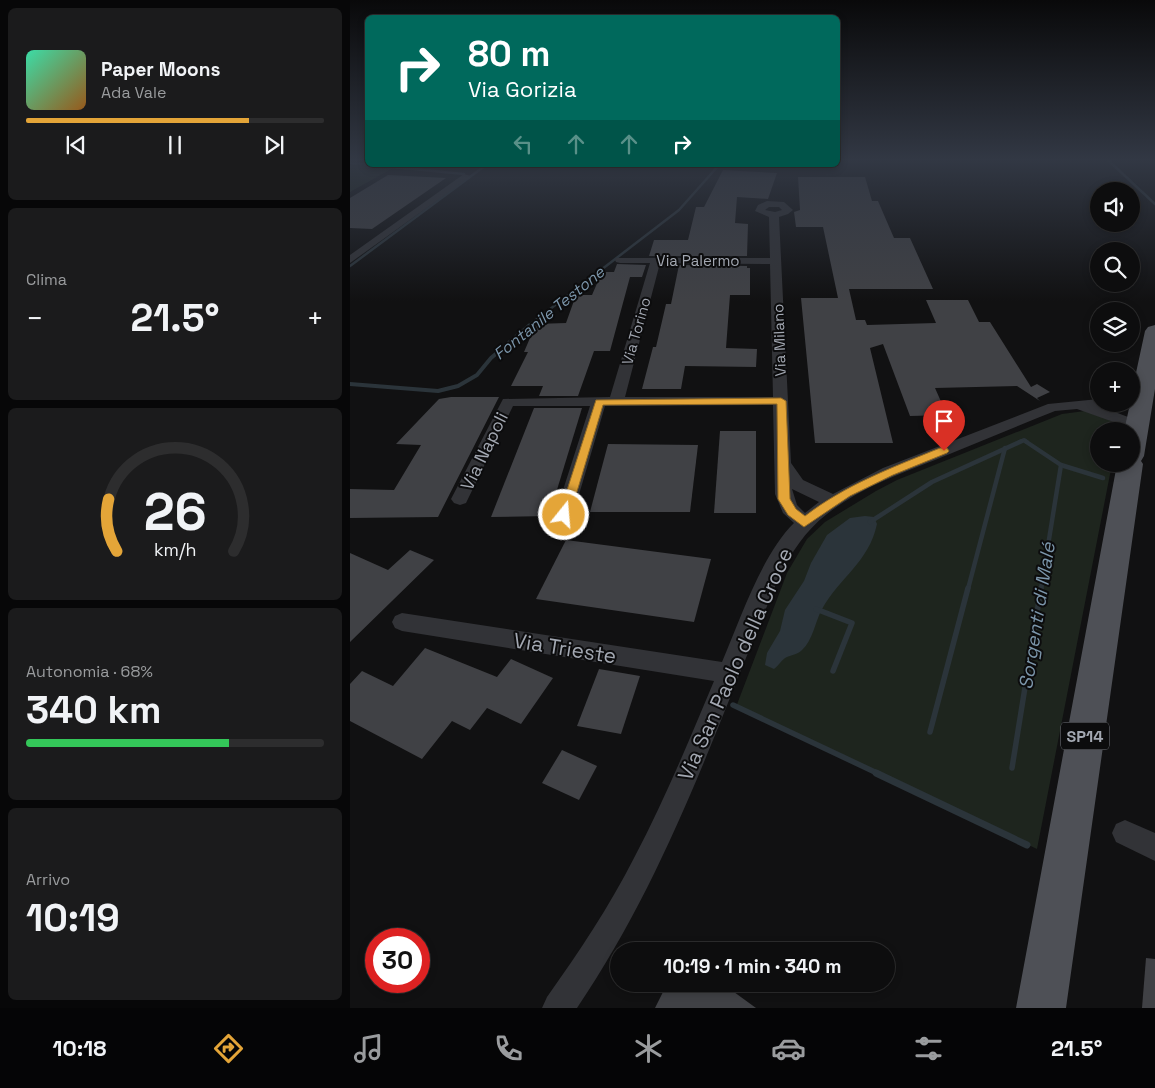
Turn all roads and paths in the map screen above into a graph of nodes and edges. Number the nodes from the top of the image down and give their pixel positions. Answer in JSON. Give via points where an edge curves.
{"nodes":[{"id":1,"x":424,"y":207,"type":"edge"},
{"id":2,"x":774,"y":215,"type":"dead end"},
{"id":3,"x":350,"y":260,"type":"edge"},
{"id":4,"x":620,"y":260,"type":"dead end"},
{"id":5,"x":656,"y":260,"type":"junction"},
{"id":6,"x":776,"y":260,"type":"junction"},
{"id":7,"x":1155,"y":336,"type":"edge"},
{"id":8,"x":1140,"y":394,"type":"edge"},
{"id":9,"x":781,"y":401,"type":"junction"},
{"id":10,"x":600,"y":402,"type":"junction"},
{"id":11,"x":616,"y":402,"type":"junction"},
{"id":12,"x":1090,"y":403,"type":"edge"},
{"id":13,"x":1067,"y":404,"type":"junction"},
{"id":14,"x":1090,"y":409,"type":"edge"},
{"id":15,"x":784,"y":465,"type":"junction"},
{"id":16,"x":1129,"y":472,"type":"edge"},
{"id":17,"x":460,"y":499,"type":"dead end"},
{"id":18,"x":833,"y":501,"type":"junction"},
{"id":19,"x":564,"y":515,"type":"dead end"},
{"id":20,"x":804,"y":523,"type":"junction"},
{"id":21,"x":402,"y":622,"type":"dead end"},
{"id":22,"x":728,"y":673,"type":"junction"},
{"id":23,"x":1125,"y":833,"type":"dead end"},
{"id":24,"x":1155,"y":847,"type":"edge"},
{"id":25,"x":558,"y":1008,"type":"edge"},
{"id":26,"x":1041,"y":1008,"type":"edge"}],
"edges":[{"from":1,"to":3,"type":"street"},
{"from":2,"to":6,"type":"street","name":"Via Milano"},
{"from":4,"to":5,"type":"street","name":"Via Palermo"},
{"from":5,"to":6,"type":"street","name":"Via Palermo"},
{"from":5,"to":11,"type":"street","name":"Via Torino"},
{"from":6,"to":9,"type":"street","name":"Via Milano"},
{"from":7,"to":8,"type":"main road"},
{"from":9,"to":11,"type":"street"},
{"from":9,"to":15,"type":"street","name":"Via Milano"},
{"from":10,"to":11,"type":"street"},
{"from":10,"to":17,"type":"street","name":"Via Napoli","via":[[508,402]]},
{"from":10,"to":19,"type":"street"},
{"from":12,"to":13,"type":"street","name":"Via San Paolo della Croce"},
{"from":13,"to":14,"type":"street","name":"Via San Paolo della Croce"},
{"from":13,"to":18,"type":"street","name":"Via San Paolo della Croce","via":[[889,472]]},
{"from":15,"to":18,"type":"street","via":[[797,484]]},
{"from":15,"to":20,"type":"street","name":"Via Milano","via":[[784,499]]},
{"from":16,"to":26,"type":"main road","number":"SP14"},
{"from":18,"to":20,"type":"street","name":"Via San Paolo della Croce"},
{"from":20,"to":22,"type":"street","name":"Via San Paolo della Croce","via":[[778,560]]},
{"from":21,"to":22,"type":"street","name":"Via Trieste"},
{"from":22,"to":25,"type":"street","name":"Via San Paolo della Croce","via":[[644,866],[610,928]]},
{"from":23,"to":24,"type":"street"}]}
